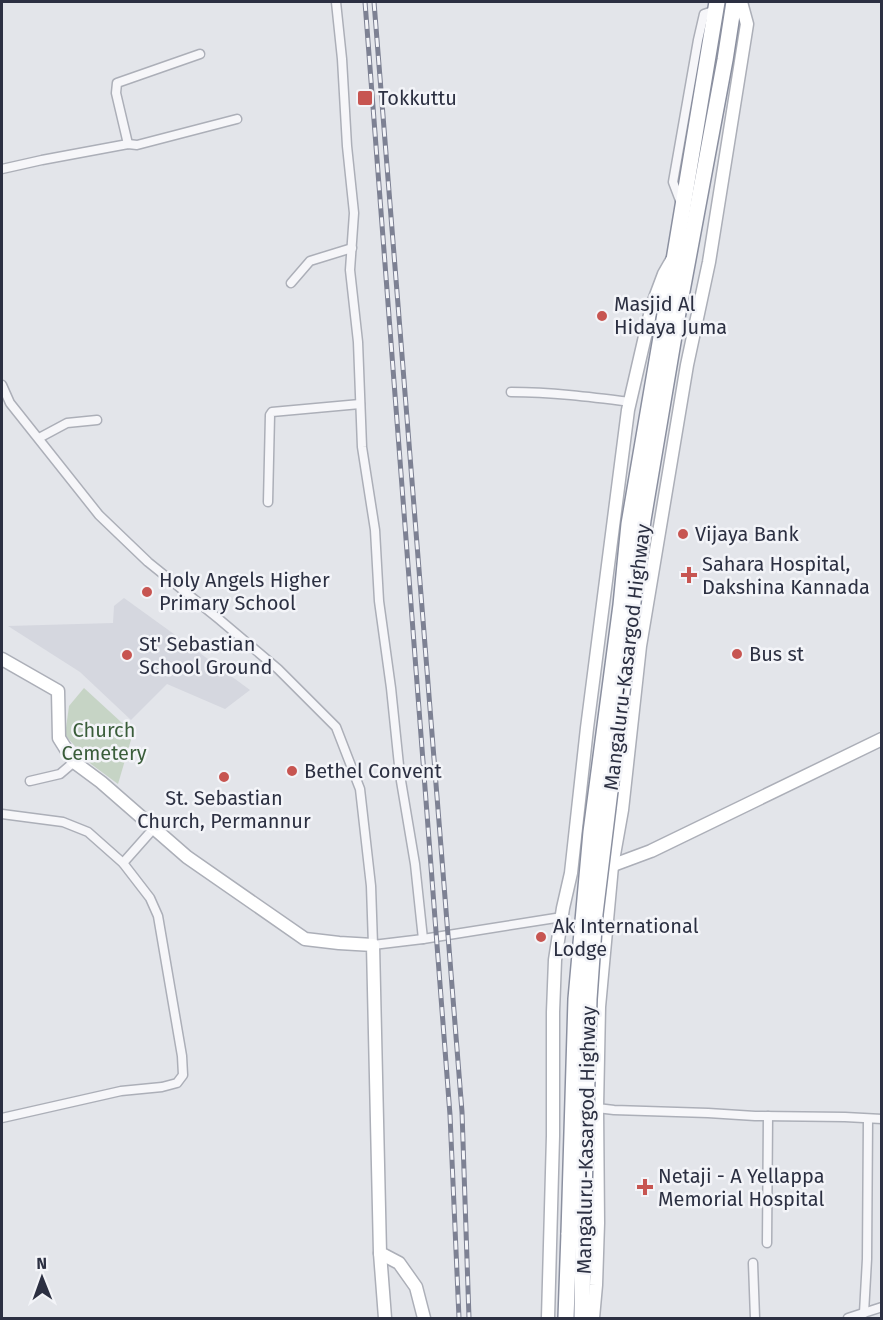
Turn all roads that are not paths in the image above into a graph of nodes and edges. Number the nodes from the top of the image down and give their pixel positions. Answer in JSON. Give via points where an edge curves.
{"nodes":[{"id":1,"x":336,"y":2,"type":"edge"},
{"id":2,"x":734,"y":2,"type":"edge"},
{"id":3,"x":741,"y":2,"type":"edge"},
{"id":4,"x":716,"y":6,"type":"edge"},
{"id":5,"x":200,"y":54,"type":"dead end"},
{"id":6,"x":237,"y":119,"type":"dead end"},
{"id":7,"x":128,"y":144,"type":"junction"},
{"id":8,"x":2,"y":169,"type":"edge"},
{"id":9,"x":352,"y":248,"type":"junction"},
{"id":10,"x":674,"y":257,"type":"junction"},
{"id":11,"x":291,"y":283,"type":"dead end"},
{"id":12,"x":671,"y":316,"type":"junction"},
{"id":13,"x":2,"y":385,"type":"edge"},
{"id":14,"x":511,"y":392,"type":"dead end"},
{"id":15,"x":630,"y":402,"type":"junction"},
{"id":16,"x":6,"y":404,"type":"edge"},
{"id":17,"x":360,"y":404,"type":"junction"},
{"id":18,"x":97,"y":420,"type":"dead end"},
{"id":19,"x":39,"y":438,"type":"junction"},
{"id":20,"x":268,"y":502,"type":"dead end"},
{"id":21,"x":2,"y":659,"type":"edge"},
{"id":22,"x":882,"y":739,"type":"edge"},
{"id":23,"x":74,"y":762,"type":"junction"},
{"id":24,"x":30,"y":781,"type":"dead end"},
{"id":25,"x":2,"y":814,"type":"edge"},
{"id":26,"x":154,"y":828,"type":"junction"},
{"id":27,"x":123,"y":863,"type":"junction"},
{"id":28,"x":612,"y":866,"type":"junction"},
{"id":29,"x":571,"y":873,"type":"junction"},
{"id":30,"x":562,"y":916,"type":"junction"},
{"id":31,"x":423,"y":939,"type":"junction"},
{"id":32,"x":373,"y":945,"type":"junction"},
{"id":33,"x":597,"y":1108,"type":"junction"},
{"id":34,"x":768,"y":1116,"type":"junction"},
{"id":35,"x":2,"y":1118,"type":"edge"},
{"id":36,"x":868,"y":1119,"type":"junction"},
{"id":37,"x":882,"y":1119,"type":"edge"},
{"id":38,"x":576,"y":1234,"type":"junction"},
{"id":39,"x":767,"y":1243,"type":"dead end"},
{"id":40,"x":380,"y":1253,"type":"junction"},
{"id":41,"x":753,"y":1263,"type":"dead end"},
{"id":42,"x":882,"y":1307,"type":"edge"},
{"id":43,"x":864,"y":1313,"type":"junction"},
{"id":44,"x":385,"y":1318,"type":"edge"},
{"id":45,"x":424,"y":1318,"type":"edge"},
{"id":46,"x":548,"y":1318,"type":"edge"},
{"id":47,"x":566,"y":1318,"type":"edge"},
{"id":48,"x":582,"y":1318,"type":"edge"},
{"id":49,"x":593,"y":1318,"type":"edge"},
{"id":50,"x":755,"y":1318,"type":"edge"},
{"id":51,"x":848,"y":1318,"type":"edge"}],
"edges":[{"from":1,"to":9,"type":"street","via":[[354,213]]},
{"from":2,"to":12,"type":"highway","name":"Mangaluru-Kasargod Highway"},
{"from":3,"to":28,"type":"street","via":[[747,24],[640,646]]},
{"from":4,"to":10,"type":"highway","name":"Mangaluru-Kasargod Highway"},
{"from":5,"to":7,"type":"street","via":[[117,83]]},
{"from":6,"to":7,"type":"street"},
{"from":7,"to":8,"type":"street"},
{"from":9,"to":11,"type":"street","via":[[310,261]]},
{"from":9,"to":17,"type":"street","via":[[350,270]]},
{"from":10,"to":12,"type":"highway","name":"Mangaluru-Kasargod Highway"},
{"from":10,"to":15,"type":"street","via":[[652,306]]},
{"from":12,"to":38,"type":"highway","name":"Mangaluru-Kasargod Highway","bridge":true,"via":[[629,524],[591,832],[576,999]]},
{"from":13,"to":16,"type":"street"},
{"from":14,"to":15,"type":"street"},
{"from":15,"to":29,"type":"street"},
{"from":16,"to":19,"type":"street"},
{"from":17,"to":20,"type":"street","via":[[272,412]]},
{"from":17,"to":31,"type":"street","via":[[379,602]]},
{"from":18,"to":19,"type":"street","via":[[67,423]]},
{"from":19,"to":32,"type":"street","via":[[99,515],[148,562],[278,669],[336,727],[360,789]]},
{"from":21,"to":23,"type":"street","via":[[58,691],[59,738]]},
{"from":22,"to":28,"type":"street","via":[[651,851]]},
{"from":23,"to":24,"type":"street","via":[[60,774]]},
{"from":23,"to":26,"type":"street"},
{"from":25,"to":27,"type":"street","via":[[63,822],[88,832]]},
{"from":26,"to":27,"type":"street"},
{"from":26,"to":32,"type":"street","via":[[187,857],[305,939]]},
{"from":27,"to":35,"type":"street","via":[[150,898],[158,916],[183,1076],[177,1083],[162,1087],[121,1091]]},
{"from":28,"to":29,"type":"street"},
{"from":28,"to":33,"type":"street","via":[[599,1006]]},
{"from":29,"to":30,"type":"street"},
{"from":30,"to":31,"type":"street"},
{"from":30,"to":46,"type":"street","via":[[553,1012]]},
{"from":31,"to":32,"type":"street"},
{"from":32,"to":40,"type":"street"},
{"from":33,"to":34,"type":"street"},
{"from":33,"to":49,"type":"street","via":[[598,1223]]},
{"from":34,"to":36,"type":"street"},
{"from":34,"to":39,"type":"street"},
{"from":36,"to":37,"type":"street"},
{"from":36,"to":43,"type":"street"},
{"from":38,"to":47,"type":"highway","name":"Mangaluru-Kasargod Highway"},
{"from":38,"to":48,"type":"highway","name":"Mangaluru-Kasargod Highway"},
{"from":40,"to":44,"type":"street"},
{"from":40,"to":45,"type":"street","via":[[399,1263],[416,1287]]},
{"from":41,"to":50,"type":"street"},
{"from":42,"to":43,"type":"street"},
{"from":43,"to":51,"type":"street"}]}
